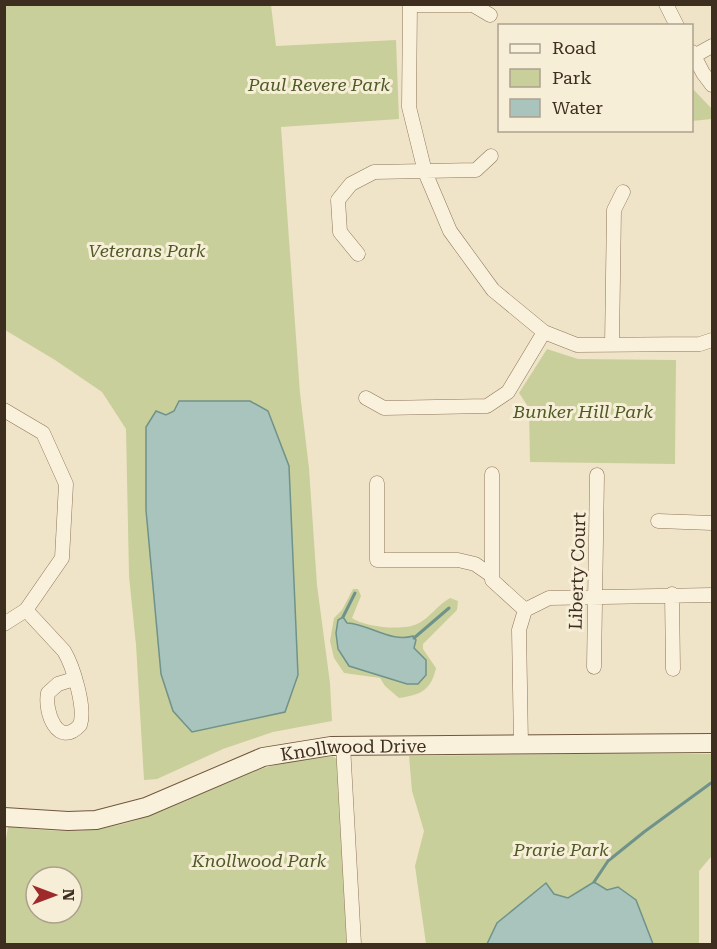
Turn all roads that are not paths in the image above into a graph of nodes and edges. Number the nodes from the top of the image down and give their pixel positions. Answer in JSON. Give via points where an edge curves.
{"nodes":[{"id":1,"x":666,"y":4,"type":"edge"},
{"id":2,"x":410,"y":5,"type":"edge"},
{"id":3,"x":490,"y":15,"type":"dead end"},
{"id":4,"x":676,"y":24,"type":"edge"},
{"id":5,"x":712,"y":46,"type":"edge"},
{"id":6,"x":693,"y":54,"type":"edge"},
{"id":7,"x":712,"y":85,"type":"edge"},
{"id":8,"x":490,"y":156,"type":"dead end"},
{"id":9,"x":425,"y":172,"type":"junction"},
{"id":10,"x":623,"y":192,"type":"dead end"},
{"id":11,"x":357,"y":254,"type":"dead end"},
{"id":12,"x":544,"y":332,"type":"junction"},
{"id":13,"x":712,"y":340,"type":"edge"},
{"id":14,"x":612,"y":344,"type":"junction"},
{"id":15,"x":366,"y":398,"type":"dead end"},
{"id":16,"x":4,"y":410,"type":"edge"},
{"id":17,"x":492,"y":474,"type":"dead end"},
{"id":18,"x":597,"y":475,"type":"dead end"},
{"id":19,"x":377,"y":483,"type":"dead end"},
{"id":20,"x":658,"y":521,"type":"dead end"},
{"id":21,"x":712,"y":523,"type":"edge"},
{"id":22,"x":491,"y":575,"type":"junction"},
{"id":23,"x":672,"y":594,"type":"junction"},
{"id":24,"x":712,"y":595,"type":"edge"},
{"id":25,"x":594,"y":596,"type":"junction"},
{"id":26,"x":26,"y":610,"type":"junction"},
{"id":27,"x":525,"y":610,"type":"junction"},
{"id":28,"x":4,"y":624,"type":"edge"},
{"id":29,"x":594,"y":667,"type":"dead end"},
{"id":30,"x":673,"y":669,"type":"dead end"},
{"id":31,"x":74,"y":679,"type":"dead end"},
{"id":32,"x":712,"y":743,"type":"edge"},
{"id":33,"x":521,"y":744,"type":"junction"},
{"id":34,"x":344,"y":745,"type":"junction"},
{"id":35,"x":4,"y":817,"type":"edge"},
{"id":36,"x":354,"y":945,"type":"edge"}],
"edges":[{"from":1,"to":4,"type":"street"},
{"from":2,"to":3,"type":"street","via":[[473,5]]},
{"from":2,"to":9,"type":"street","via":[[409,107]]},
{"from":5,"to":6,"type":"street"},
{"from":6,"to":7,"type":"street"},
{"from":8,"to":9,"type":"street","via":[[476,170]]},
{"from":9,"to":11,"type":"street","via":[[374,172],[351,183],[338,200],[340,232]]},
{"from":9,"to":12,"type":"street","via":[[450,231],[494,290]]},
{"from":10,"to":14,"type":"street","via":[[614,210]]},
{"from":12,"to":14,"type":"street","via":[[577,345]]},
{"from":12,"to":15,"type":"street","via":[[508,392],[486,406],[384,408]]},
{"from":13,"to":14,"type":"street","via":[[700,344]]},
{"from":16,"to":26,"type":"street","via":[[43,433],[66,484],[62,558]]},
{"from":17,"to":22,"type":"street"},
{"from":18,"to":25,"type":"street","name":"Liberty Court"},
{"from":19,"to":22,"type":"street","via":[[377,560],[458,560],[475,564]]},
{"from":20,"to":21,"type":"street"},
{"from":22,"to":27,"type":"street"},
{"from":23,"to":24,"type":"street"},
{"from":23,"to":25,"type":"street"},
{"from":23,"to":30,"type":"street"},
{"from":25,"to":27,"type":"street","via":[[549,598]]},
{"from":25,"to":29,"type":"street","name":"Liberty Court"},
{"from":26,"to":28,"type":"street"},
{"from":26,"to":31,"type":"street","via":[[64,651]]},
{"from":27,"to":33,"type":"street","via":[[519,630]]},
{"from":32,"to":33,"type":"street","name":"Knollwood Drive"},
{"from":33,"to":34,"type":"street","name":"Knollwood Drive"},
{"from":34,"to":35,"type":"street","name":"Knollwood Drive","via":[[263,757],[147,807],[96,820]]},
{"from":34,"to":36,"type":"street"}]}
